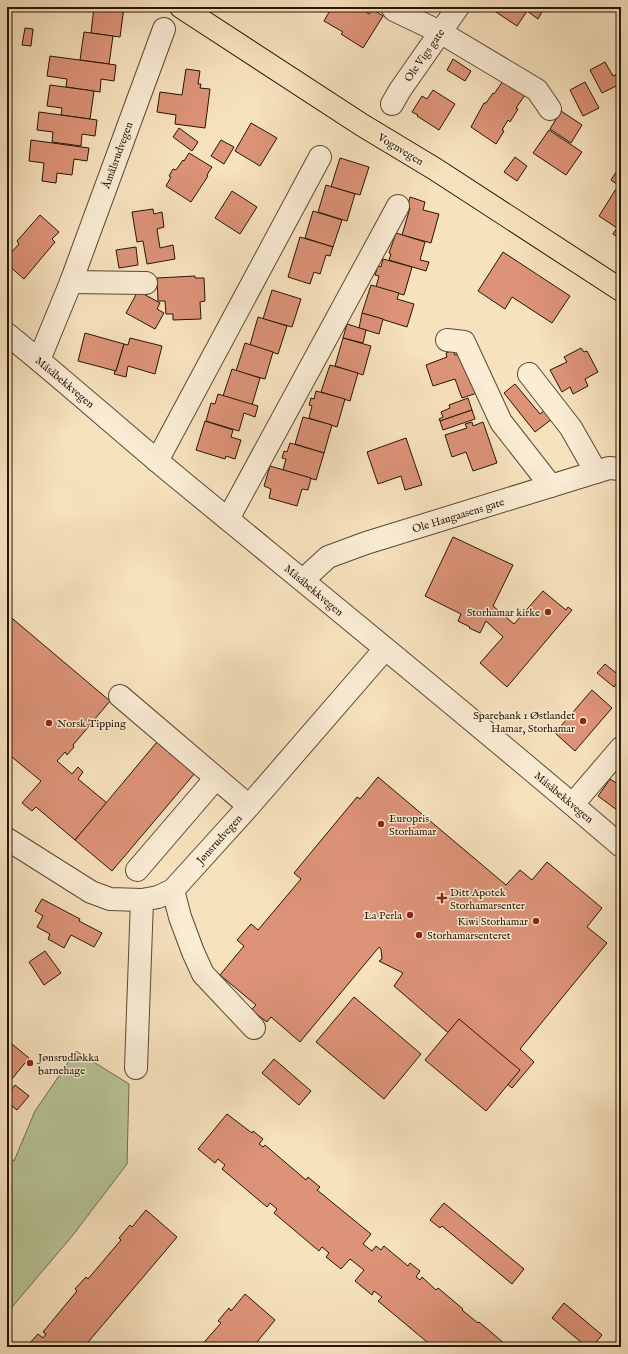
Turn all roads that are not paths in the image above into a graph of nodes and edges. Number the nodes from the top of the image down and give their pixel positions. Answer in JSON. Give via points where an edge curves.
{"nodes":[{"id":1,"x":181,"y":7,"type":"edge"},
{"id":2,"x":392,"y":7,"type":"edge"},
{"id":3,"x":458,"y":7,"type":"edge"},
{"id":4,"x":164,"y":29,"type":"dead end"},
{"id":5,"x":440,"y":32,"type":"junction"},
{"id":6,"x":392,"y":104,"type":"dead end"},
{"id":7,"x":550,"y":109,"type":"dead end"},
{"id":8,"x":320,"y":157,"type":"dead end"},
{"id":9,"x":398,"y":206,"type":"dead end"},
{"id":10,"x":71,"y":282,"type":"junction"},
{"id":11,"x":146,"y":283,"type":"dead end"},
{"id":12,"x":621,"y":290,"type":"edge"},
{"id":13,"x":7,"y":334,"type":"edge"},
{"id":14,"x":447,"y":340,"type":"dead end"},
{"id":15,"x":39,"y":360,"type":"junction"},
{"id":16,"x":529,"y":374,"type":"dead end"},
{"id":17,"x":158,"y":461,"type":"junction"},
{"id":18,"x":621,"y":469,"type":"edge"},
{"id":19,"x":596,"y":472,"type":"junction"},
{"id":20,"x":551,"y":486,"type":"junction"},
{"id":21,"x":228,"y":519,"type":"junction"},
{"id":22,"x":303,"y":580,"type":"junction"},
{"id":23,"x":385,"y":649,"type":"junction"},
{"id":24,"x":120,"y":696,"type":"dead end"},
{"id":25,"x":621,"y":748,"type":"edge"},
{"id":26,"x":216,"y":778,"type":"junction"},
{"id":27,"x":573,"y":804,"type":"junction"},
{"id":28,"x":249,"y":806,"type":"junction"},
{"id":29,"x":7,"y":839,"type":"edge"},
{"id":30,"x":621,"y":846,"type":"edge"},
{"id":31,"x":137,"y":870,"type":"dead end"},
{"id":32,"x":173,"y":890,"type":"junction"},
{"id":33,"x":142,"y":900,"type":"junction"},
{"id":34,"x":254,"y":1028,"type":"dead end"},
{"id":35,"x":136,"y":1068,"type":"dead end"}],
"edges":[{"from":1,"to":12,"type":"main road","name":"Vognvegen"},
{"from":2,"to":5,"type":"street"},
{"from":3,"to":5,"type":"street","name":"Ole Vigs gate"},
{"from":4,"to":10,"type":"street","name":"Åmålsrudvegen"},
{"from":5,"to":6,"type":"street","name":"Ole Vigs gate"},
{"from":5,"to":7,"type":"street","via":[[537,90]]},
{"from":8,"to":17,"type":"street"},
{"from":9,"to":21,"type":"street"},
{"from":10,"to":11,"type":"street"},
{"from":10,"to":15,"type":"street","name":"Åmålsrudvegen"},
{"from":13,"to":15,"type":"street","name":"Måsåbekkvegen"},
{"from":14,"to":20,"type":"street","via":[[464,342],[501,422]]},
{"from":15,"to":17,"type":"street","name":"Måsåbekkvegen"},
{"from":16,"to":19,"type":"street","via":[[571,428]]},
{"from":17,"to":21,"type":"street","name":"Måsåbekkvegen"},
{"from":18,"to":19,"type":"street","name":"Ole Haugaasens gate","via":[[609,468]]},
{"from":19,"to":20,"type":"street","name":"Ole Haugaasens gate"},
{"from":20,"to":22,"type":"street","name":"Ole Haugaasens gate","via":[[328,557]]},
{"from":21,"to":22,"type":"street","name":"Måsåbekkvegen"},
{"from":22,"to":23,"type":"street","name":"Måsåbekkvegen"},
{"from":23,"to":27,"type":"street","name":"Måsåbekkvegen"},
{"from":23,"to":28,"type":"street","name":"Jønsrudvegen"},
{"from":24,"to":26,"type":"street"},
{"from":25,"to":27,"type":"street"},
{"from":26,"to":28,"type":"street"},
{"from":26,"to":31,"type":"street"},
{"from":27,"to":30,"type":"street","name":"Måsåbekkvegen"},
{"from":28,"to":32,"type":"street","name":"Jønsrudvegen"},
{"from":29,"to":33,"type":"street","name":"Jønsrudvegen","via":[[91,892],[110,898]]},
{"from":32,"to":33,"type":"street","name":"Jønsrudvegen","via":[[158,897]]},
{"from":32,"to":34,"type":"street","via":[[180,917],[204,974]]},
{"from":33,"to":35,"type":"street"}]}
